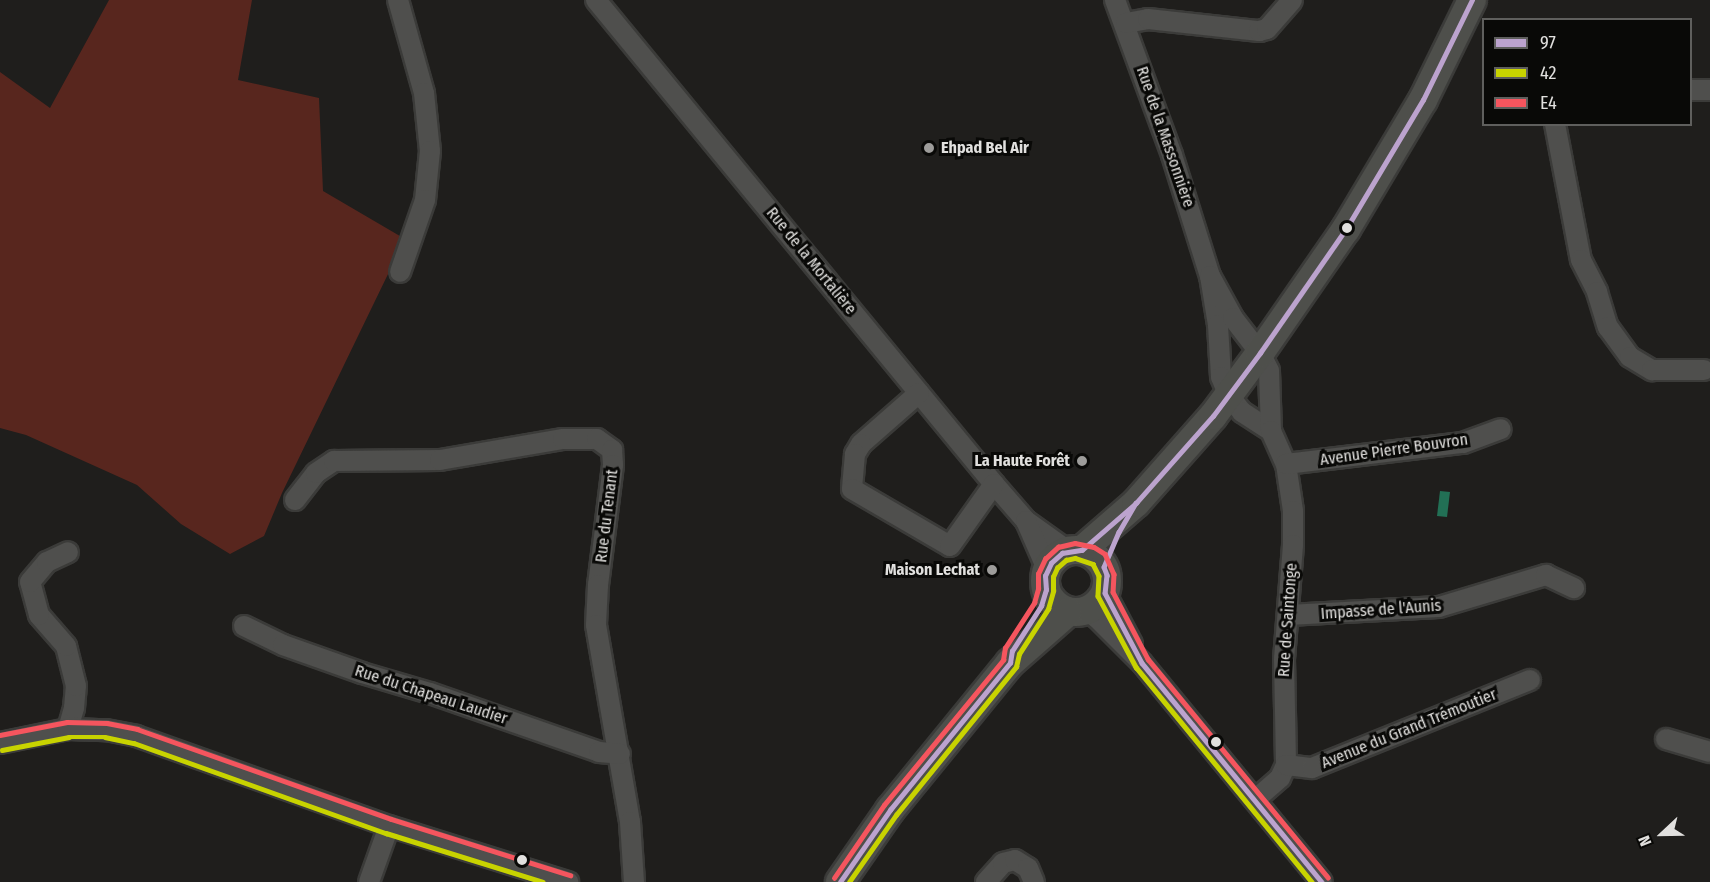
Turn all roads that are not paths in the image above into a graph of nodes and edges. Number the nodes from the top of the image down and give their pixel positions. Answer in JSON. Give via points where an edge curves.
{"nodes":[{"id":1,"x":398,"y":0,"type":"edge"},
{"id":2,"x":596,"y":0,"type":"edge"},
{"id":3,"x":1115,"y":0,"type":"edge"},
{"id":4,"x":1292,"y":0,"type":"edge"},
{"id":5,"x":1472,"y":0,"type":"edge"},
{"id":6,"x":1126,"y":23,"type":"junction"},
{"id":7,"x":1692,"y":90,"type":"edge"},
{"id":8,"x":1710,"y":90,"type":"edge"},
{"id":9,"x":1555,"y":126,"type":"edge"},
{"id":10,"x":400,"y":272,"type":"dead end"},
{"id":11,"x":1210,"y":276,"type":"junction"},
{"id":12,"x":1260,"y":353,"type":"junction"},
{"id":13,"x":1704,"y":370,"type":"dead end"},
{"id":14,"x":918,"y":393,"type":"junction"},
{"id":15,"x":1229,"y":396,"type":"junction"},
{"id":16,"x":1501,"y":429,"type":"dead end"},
{"id":17,"x":1271,"y":431,"type":"junction"},
{"id":18,"x":1286,"y":464,"type":"junction"},
{"id":19,"x":994,"y":484,"type":"junction"},
{"id":20,"x":295,"y":500,"type":"dead end"},
{"id":21,"x":1026,"y":521,"type":"junction"},
{"id":22,"x":68,"y":552,"type":"dead end"},
{"id":23,"x":1076,"y":580,"type":"junction"},
{"id":24,"x":1574,"y":588,"type":"dead end"},
{"id":25,"x":1288,"y":615,"type":"junction"},
{"id":26,"x":244,"y":626,"type":"dead end"},
{"id":27,"x":1530,"y":680,"type":"dead end"},
{"id":28,"x":68,"y":729,"type":"junction"},
{"id":29,"x":1666,"y":739,"type":"dead end"},
{"id":30,"x":0,"y":743,"type":"edge"},
{"id":31,"x":1710,"y":752,"type":"edge"},
{"id":32,"x":621,"y":754,"type":"junction"},
{"id":33,"x":1286,"y":765,"type":"junction"},
{"id":34,"x":1256,"y":799,"type":"junction"},
{"id":35,"x":389,"y":826,"type":"junction"},
{"id":36,"x":1320,"y":881,"type":"edge"},
{"id":37,"x":369,"y":882,"type":"edge"},
{"id":38,"x":568,"y":882,"type":"edge"},
{"id":39,"x":634,"y":882,"type":"edge"},
{"id":40,"x":840,"y":882,"type":"edge"},
{"id":41,"x":986,"y":882,"type":"edge"},
{"id":42,"x":1034,"y":882,"type":"edge"}],
"edges":[{"from":1,"to":10,"type":"street","via":[[422,86],[430,151],[425,200]]},
{"from":2,"to":14,"type":"street","name":"Rue de la Mortalière"},
{"from":3,"to":6,"type":"street","name":"Rue de la Massonnière"},
{"from":4,"to":6,"type":"street","via":[[1267,29],[1259,31],[1148,19]]},
{"from":5,"to":12,"type":"street","via":[[1423,100],[1346,230]]},
{"from":6,"to":11,"type":"street","name":"Rue de la Massonnière"},
{"from":7,"to":8,"type":"street"},
{"from":9,"to":13,"type":"street","via":[[1581,260],[1608,327],[1630,357],[1652,370]]},
{"from":11,"to":12,"type":"street","name":"Rue de la Massonnière","via":[[1245,337]]},
{"from":11,"to":15,"type":"street","name":"Rue de la Massonnière","via":[[1220,369]]},
{"from":12,"to":15,"type":"street"},
{"from":12,"to":17,"type":"street","name":"Rue de Saintonge","via":[[1269,371]]},
{"from":14,"to":19,"type":"street","name":"Rue de la Mortalière"},
{"from":14,"to":19,"type":"street","via":[[861,444],[855,454],[852,489],[950,546]]},
{"from":15,"to":17,"type":"street","via":[[1242,412]]},
{"from":15,"to":23,"type":"street"},
{"from":16,"to":18,"type":"street","name":"Avenue Pierre Bouvron","via":[[1463,443]]},
{"from":17,"to":18,"type":"street","name":"Rue de Saintonge"},
{"from":18,"to":25,"type":"street","name":"Rue de Saintonge","via":[[1293,511]]},
{"from":19,"to":21,"type":"street","name":"Rue de la Mortalière"},
{"from":20,"to":32,"type":"street","name":"Rue du Tenant","via":[[316,473],[334,461],[440,460],[563,439],[597,439],[612,450],[596,625]]},
{"from":21,"to":23,"type":"street","name":"Rue de la Mortalière"},
{"from":21,"to":23,"type":"street","name":"Rue de la Mortalière"},
{"from":22,"to":28,"type":"street","via":[[47,562],[30,582],[39,615],[66,646],[69,656],[76,686]]},
{"from":23,"to":34,"type":"street"},
{"from":23,"to":40,"type":"street","via":[[890,810]]},
{"from":24,"to":25,"type":"street","name":"Impasse de l'Aunis","via":[[1546,575],[1439,607]]},
{"from":25,"to":33,"type":"street","name":"Rue de Saintonge","via":[[1284,659]]},
{"from":26,"to":32,"type":"street","name":"Rue du Chapeau Laudier","via":[[283,645],[362,673],[599,752]]},
{"from":27,"to":33,"type":"street","name":"Avenue du Grand Trémoutier","via":[[1312,768]]},
{"from":28,"to":30,"type":"street"},
{"from":28,"to":35,"type":"street","via":[[136,736]]},
{"from":29,"to":31,"type":"street"},
{"from":32,"to":39,"type":"street","name":"Rue du Tenant"},
{"from":33,"to":34,"type":"street","via":[[1280,778]]},
{"from":34,"to":36,"type":"street"},
{"from":35,"to":37,"type":"street"},
{"from":35,"to":38,"type":"street"},
{"from":41,"to":42,"type":"street","via":[[1003,863],[1015,860],[1028,868]]}]}
